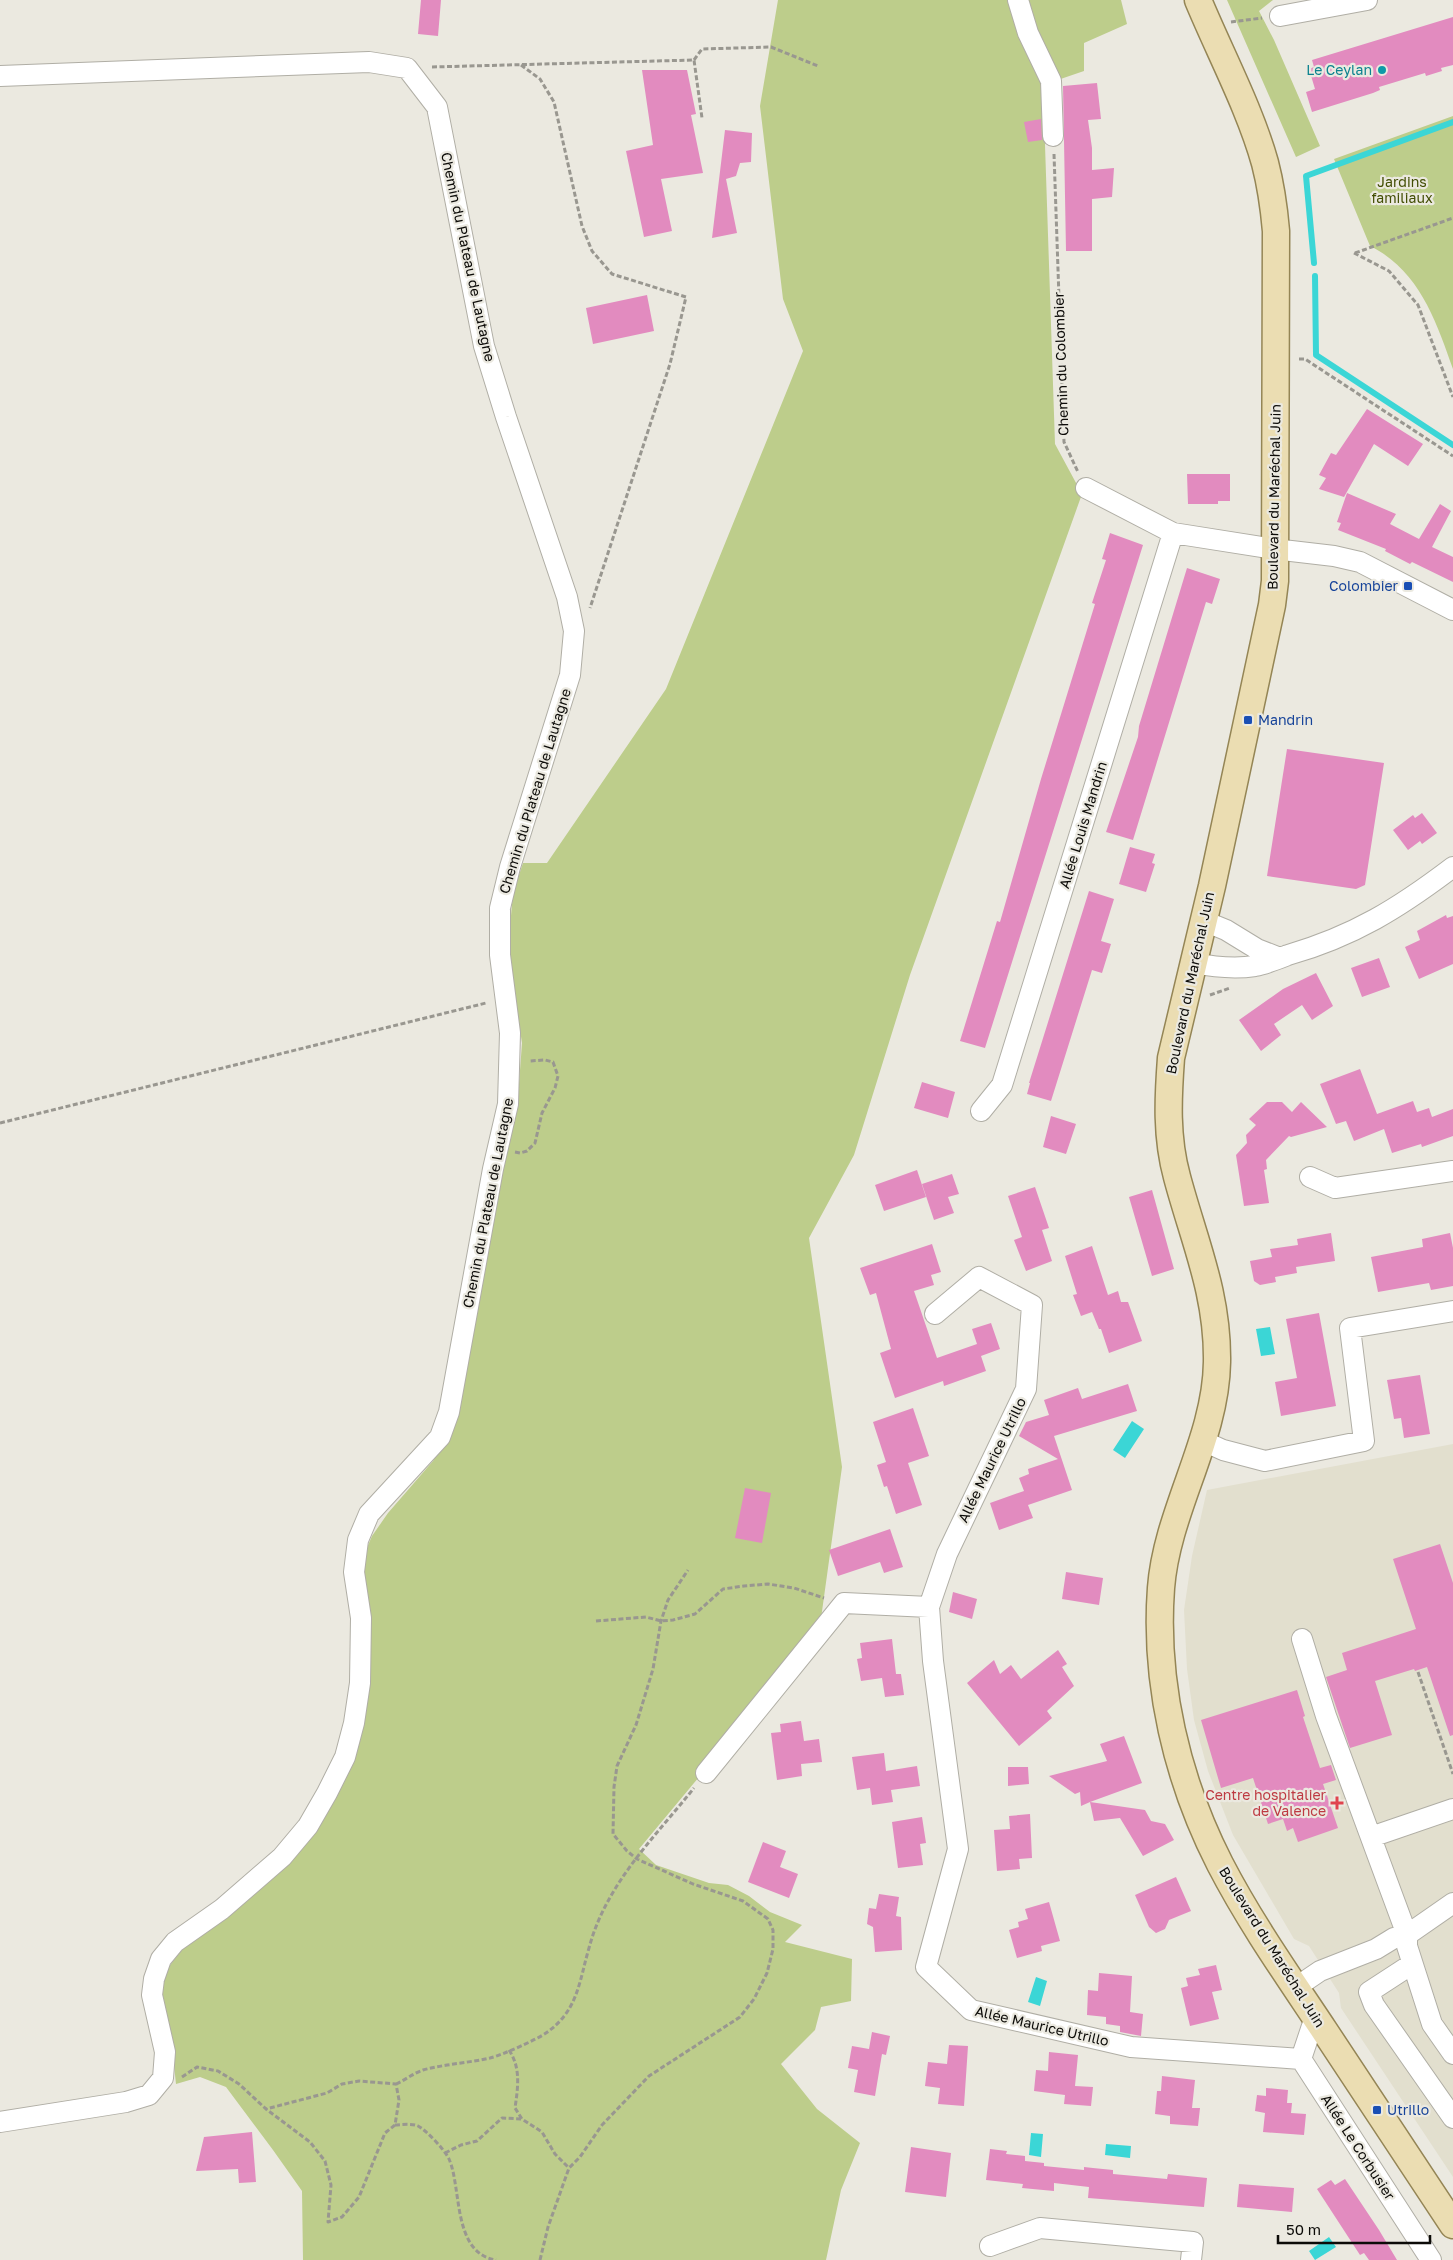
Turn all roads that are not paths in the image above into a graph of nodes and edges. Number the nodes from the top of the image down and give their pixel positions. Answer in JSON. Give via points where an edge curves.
{"nodes":[{"id":1,"x":1018,"y":0,"type":"edge"},
{"id":2,"x":1198,"y":0,"type":"edge"},
{"id":3,"x":1367,"y":0,"type":"edge"},
{"id":4,"x":1280,"y":16,"type":"road end"},
{"id":5,"x":0,"y":76,"type":"edge"},
{"id":6,"x":1053,"y":136,"type":"road end"},
{"id":7,"x":1086,"y":488,"type":"road end"},
{"id":8,"x":1173,"y":533,"type":"junction"},
{"id":9,"x":1274,"y":549,"type":"junction"},
{"id":10,"x":1453,"y":610,"type":"edge"},
{"id":11,"x":1453,"y":867,"type":"edge"},
{"id":12,"x":1204,"y":921,"type":"junction"},
{"id":13,"x":1280,"y":958,"type":"junction"},
{"id":14,"x":1194,"y":963,"type":"junction"},
{"id":15,"x":981,"y":1111,"type":"dead end"},
{"id":16,"x":1453,"y":1171,"type":"edge"},
{"id":17,"x":1310,"y":1177,"type":"dead end"},
{"id":18,"x":1453,"y":1311,"type":"edge"},
{"id":19,"x":935,"y":1314,"type":"dead end"},
{"id":20,"x":1201,"y":1440,"type":"junction"},
{"id":21,"x":929,"y":1607,"type":"junction"},
{"id":22,"x":1302,"y":1639,"type":"dead end"},
{"id":23,"x":706,"y":1773,"type":"road end"},
{"id":24,"x":1453,"y":1809,"type":"edge"},
{"id":25,"x":1371,"y":1837,"type":"junction"},
{"id":26,"x":1453,"y":1903,"type":"edge"},
{"id":27,"x":1407,"y":1935,"type":"junction"},
{"id":28,"x":1412,"y":1964,"type":"junction"},
{"id":29,"x":1295,"y":1988,"type":"junction"},
{"id":30,"x":1315,"y":2017,"type":"junction"},
{"id":31,"x":1453,"y":2054,"type":"edge"},
{"id":32,"x":1301,"y":2059,"type":"junction"},
{"id":33,"x":1453,"y":2118,"type":"edge"},
{"id":34,"x":0,"y":2122,"type":"edge"},
{"id":35,"x":1453,"y":2225,"type":"edge"},
{"id":36,"x":990,"y":2246,"type":"dead end"},
{"id":37,"x":1191,"y":2260,"type":"edge"},
{"id":38,"x":1431,"y":2260,"type":"edge"}],
"edges":[{"from":1,"to":6,"type":"street","via":[[1028,33],[1051,81]]},
{"from":2,"to":9,"type":"main road","name":"Boulevard du Maréchal Juin","via":[[1252,126],[1273,198],[1276,231]]},
{"from":3,"to":4,"type":"street"},
{"from":5,"to":34,"type":"street","name":"Chemin du Plateau de Lautagne","via":[[369,62],[407,68],[437,107],[484,346],[567,598],[574,631],[570,675],[500,908],[500,955],[510,1033],[508,1104],[449,1412],[440,1438],[369,1514],[358,1540],[354,1572],[361,1618],[360,1683],[345,1757],[308,1826],[282,1857],[222,1909],[175,1942],[161,1959],[152,1995],[165,2052],[164,2070],[163,2078],[149,2095],[126,2102]]},
{"from":7,"to":8,"type":"street"},
{"from":8,"to":9,"type":"street"},
{"from":8,"to":15,"type":"street","name":"Allée Louis Mandrin","via":[[1002,1085]]},
{"from":9,"to":10,"type":"street","via":[[1360,562]]},
{"from":9,"to":12,"type":"main road","name":"Boulevard du Maréchal Juin","via":[[1272,605]]},
{"from":11,"to":13,"type":"street","via":[[1411,899],[1358,930]]},
{"from":12,"to":13,"type":"street"},
{"from":12,"to":14,"type":"main road","name":"Boulevard du Maréchal Juin"},
{"from":13,"to":14,"type":"street","via":[[1256,966],[1217,967]]},
{"from":14,"to":20,"type":"main road","name":"Boulevard du Maréchal Juin","via":[[1171,1058],[1168,1098],[1176,1175],[1208,1277],[1215,1317],[1217,1364],[1212,1405]]},
{"from":16,"to":17,"type":"street","via":[[1335,1188]]},
{"from":18,"to":20,"type":"street","via":[[1350,1328],[1364,1441],[1265,1460],[1223,1450]]},
{"from":19,"to":21,"type":"street","name":"Allée Maurice Utrillo","via":[[979,1277],[1032,1305],[1026,1389],[947,1554]]},
{"from":20,"to":29,"type":"main road","name":"Boulevard du Maréchal Juin","via":[[1175,1521],[1161,1585],[1161,1660],[1166,1698],[1183,1774],[1202,1824],[1220,1863]]},
{"from":21,"to":23,"type":"street","via":[[844,1603]]},
{"from":21,"to":32,"type":"street","name":"Allée Maurice Utrillo","via":[[958,1849],[926,1967],[971,2010],[1131,2047]]},
{"from":22,"to":25,"type":"street","via":[[1326,1716]]},
{"from":24,"to":25,"type":"street"},
{"from":25,"to":27,"type":"street"},
{"from":26,"to":27,"type":"street"},
{"from":27,"to":28,"type":"street"},
{"from":27,"to":29,"type":"street","via":[[1320,1971]]},
{"from":28,"to":31,"type":"street","via":[[1432,2024]]},
{"from":28,"to":33,"type":"street","via":[[1369,1992],[1374,2006]]},
{"from":29,"to":30,"type":"main road","name":"Boulevard du Maréchal Juin"},
{"from":30,"to":32,"type":"street"},
{"from":30,"to":35,"type":"main road","name":"Boulevard du Maréchal Juin"},
{"from":32,"to":38,"type":"street","name":"Allée Le Corbusier"},
{"from":36,"to":37,"type":"street","via":[[1040,2228],[1192,2242]]}]}
